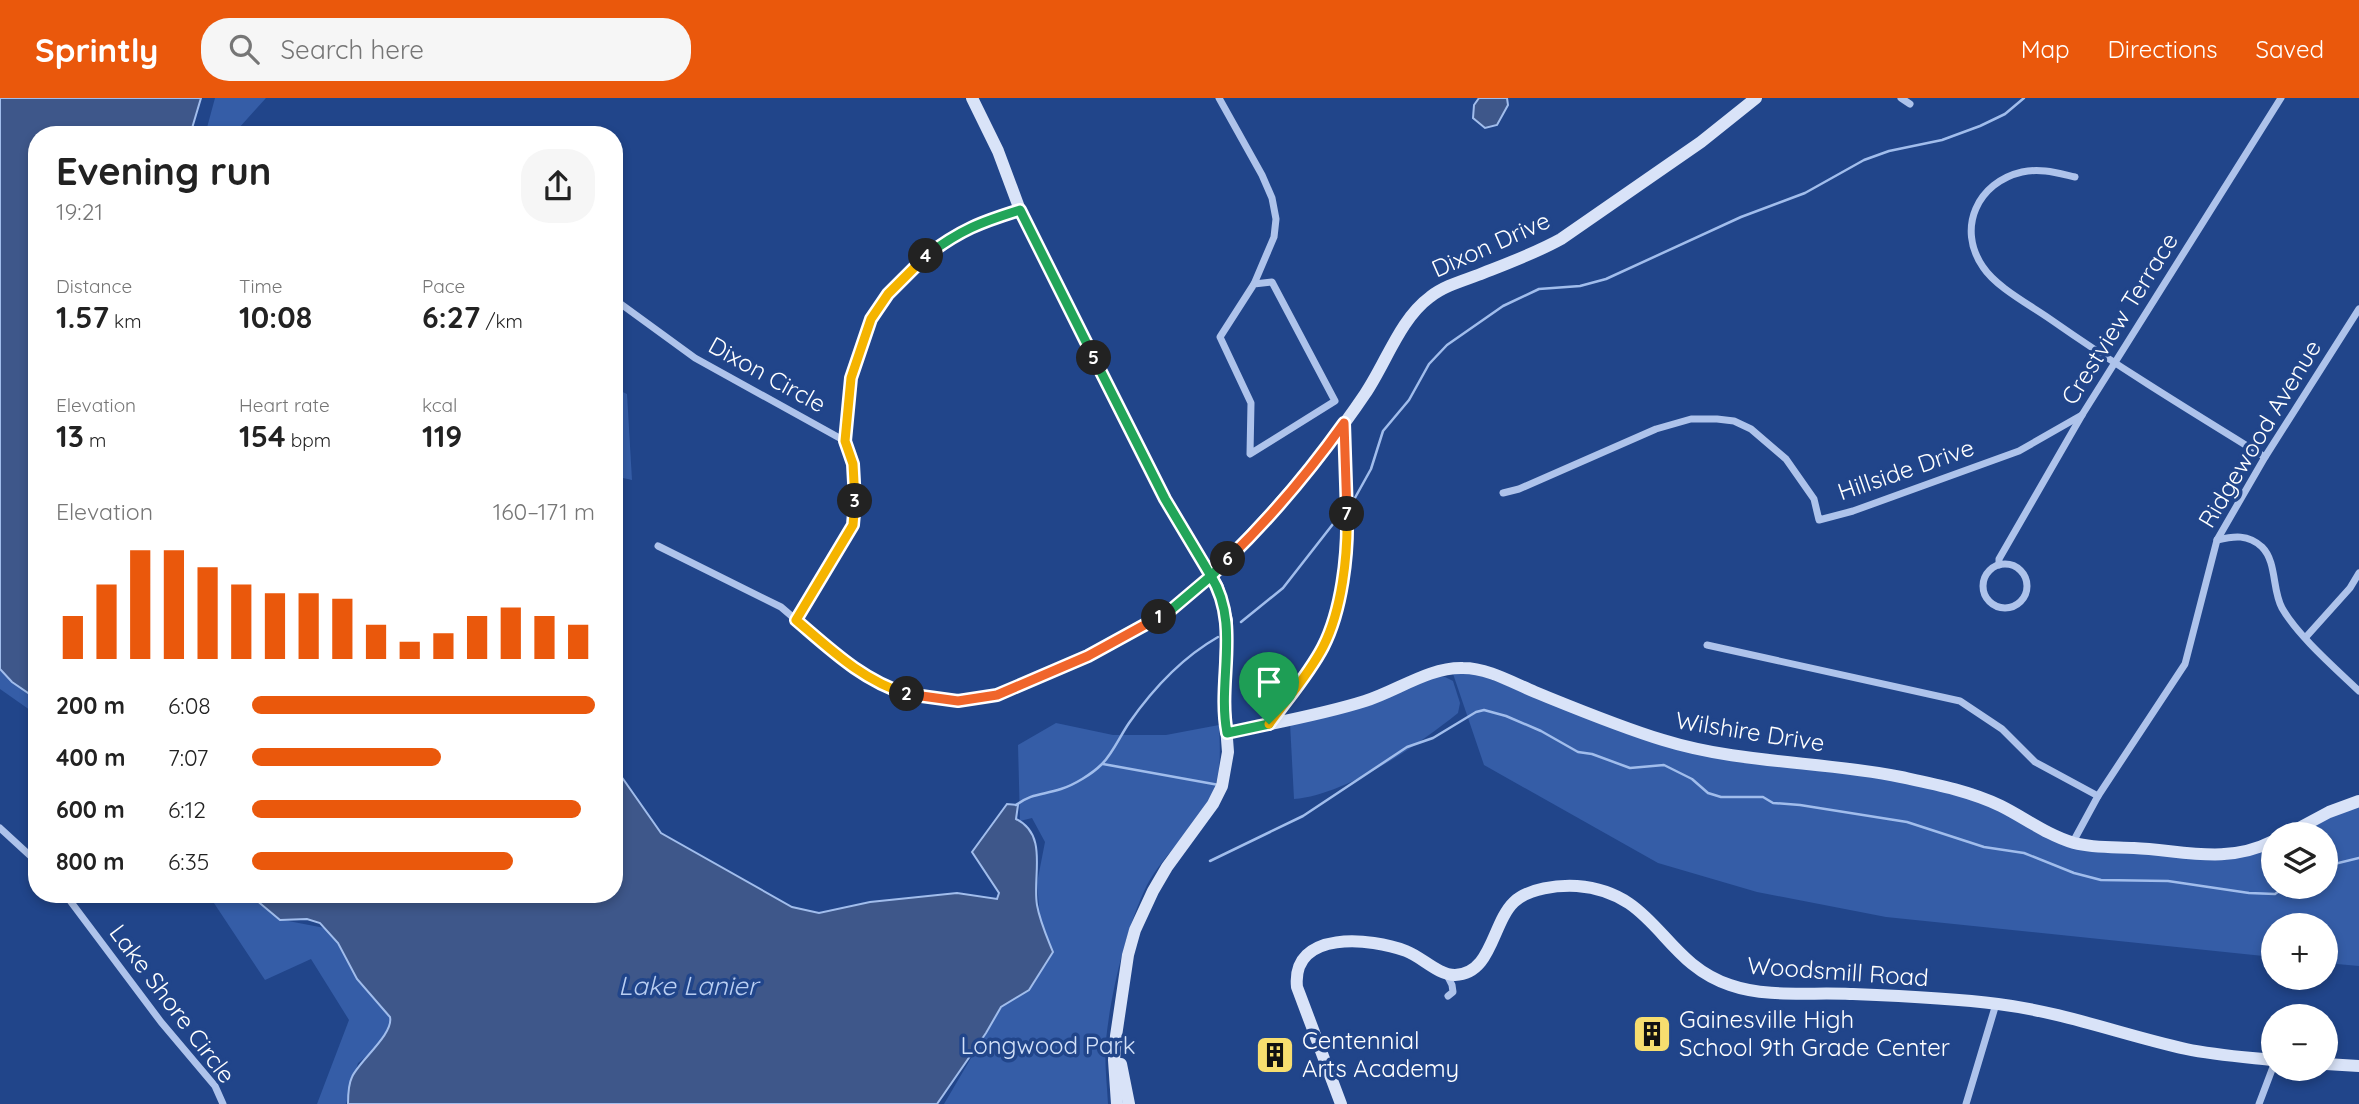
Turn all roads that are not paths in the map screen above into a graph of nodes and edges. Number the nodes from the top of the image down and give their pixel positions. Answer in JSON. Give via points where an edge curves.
{"nodes":[{"id":1,"x":972,"y":98,"type":"edge"},
{"id":2,"x":1219,"y":98,"type":"edge"},
{"id":3,"x":1756,"y":98,"type":"edge"},
{"id":4,"x":1900,"y":98,"type":"edge"},
{"id":5,"x":2281,"y":98,"type":"edge"},
{"id":6,"x":1910,"y":104,"type":"dead end"},
{"id":7,"x":2075,"y":177,"type":"dead end"},
{"id":8,"x":1020,"y":210,"type":"junction"},
{"id":9,"x":1254,"y":284,"type":"junction"},
{"id":10,"x":623,"y":306,"type":"edge"},
{"id":11,"x":2359,"y":309,"type":"edge"},
{"id":12,"x":2351,"y":323,"type":"junction"},
{"id":13,"x":2359,"y":331,"type":"edge"},
{"id":14,"x":2115,"y":365,"type":"junction"},
{"id":15,"x":2082,"y":415,"type":"junction"},
{"id":16,"x":1344,"y":423,"type":"junction"},
{"id":17,"x":845,"y":441,"type":"junction"},
{"id":18,"x":2265,"y":457,"type":"junction"},
{"id":19,"x":1503,"y":493,"type":"dead end"},
{"id":20,"x":2217,"y":540,"type":"junction"},
{"id":21,"x":658,"y":547,"type":"dead end"},
{"id":22,"x":1999,"y":565,"type":"junction"},
{"id":23,"x":2359,"y":573,"type":"edge"},
{"id":24,"x":1211,"y":576,"type":"junction"},
{"id":25,"x":796,"y":620,"type":"junction"},
{"id":26,"x":2306,"y":637,"type":"junction"},
{"id":27,"x":1707,"y":645,"type":"dead end"},
{"id":28,"x":2359,"y":691,"type":"edge"},
{"id":29,"x":1269,"y":724,"type":"junction"},
{"id":30,"x":1227,"y":733,"type":"junction"},
{"id":31,"x":2098,"y":796,"type":"junction"},
{"id":32,"x":2359,"y":801,"type":"edge"},
{"id":33,"x":2310,"y":822,"type":"edge"},
{"id":34,"x":0,"y":828,"type":"edge"},
{"id":35,"x":2073,"y":842,"type":"junction"},
{"id":36,"x":2261,"y":845,"type":"edge"},
{"id":37,"x":28,"y":854,"type":"edge"},
{"id":38,"x":72,"y":903,"type":"edge"},
{"id":39,"x":1447,"y":974,"type":"junction"},
{"id":40,"x":1448,"y":996,"type":"dead end"},
{"id":41,"x":1996,"y":1004,"type":"junction"},
{"id":42,"x":1116,"y":1036,"type":"junction"},
{"id":43,"x":2261,"y":1059,"type":"edge"},
{"id":44,"x":2338,"y":1065,"type":"edge"},
{"id":45,"x":2359,"y":1066,"type":"edge"},
{"id":46,"x":2268,"y":1081,"type":"edge"},
{"id":47,"x":223,"y":1104,"type":"edge"},
{"id":48,"x":1117,"y":1104,"type":"edge"},
{"id":49,"x":1129,"y":1104,"type":"edge"},
{"id":50,"x":1341,"y":1104,"type":"edge"},
{"id":51,"x":1966,"y":1104,"type":"edge"},
{"id":52,"x":2259,"y":1104,"type":"edge"}],
"edges":[{"from":1,"to":8,"type":"street"},
{"from":2,"to":9,"type":"street","via":[[1262,175],[1276,219],[1275,237]]},
{"from":3,"to":16,"type":"street","name":"Dixon Drive","via":[[1561,239],[1432,295],[1412,315]]},
{"from":4,"to":6,"type":"street"},
{"from":5,"to":14,"type":"street","name":"Crestview Terrace"},
{"from":7,"to":14,"type":"street","via":[[2045,170],[2005,178],[1979,201],[1971,228],[1981,264],[1989,275]]},
{"from":8,"to":17,"type":"street","via":[[953,236],[888,294],[871,319],[851,378]]},
{"from":8,"to":24,"type":"street","via":[[1165,499]]},
{"from":9,"to":9,"type":"street","via":[[1220,338],[1251,403],[1250,454],[1335,401],[1272,282]]},
{"from":10,"to":17,"type":"street","name":"Dixon Circle","via":[[695,358]]},
{"from":11,"to":12,"type":"street","name":"Ridgewood Avenue"},
{"from":12,"to":13,"type":"street"},
{"from":12,"to":18,"type":"street","name":"Ridgewood Avenue"},
{"from":14,"to":15,"type":"street","name":"Crestview Terrace"},
{"from":14,"to":18,"type":"street"},
{"from":15,"to":19,"type":"street","name":"Hillside Drive","via":[[2019,451],[1819,520],[1814,499],[1786,459],[1751,429],[1717,419],[1691,419],[1656,429]]},
{"from":15,"to":22,"type":"street","name":"Crestview Terrace"},
{"from":16,"to":24,"type":"street","name":"Dixon Drive","via":[[1307,474]]},
{"from":16,"to":29,"type":"street","via":[[1348,541],[1338,604],[1323,647]]},
{"from":17,"to":25,"type":"street","name":"Dixon Circle","via":[[853,464],[853,525]]},
{"from":18,"to":20,"type":"street","name":"Ridgewood Avenue"},
{"from":20,"to":26,"type":"street","via":[[2237,535],[2252,539],[2264,550],[2282,608]]},
{"from":20,"to":31,"type":"street","name":"Ridgewood Avenue","via":[[2185,664]]},
{"from":21,"to":25,"type":"street","name":"Dixon Drive","via":[[781,607]]},
{"from":22,"to":22,"type":"street","via":[[2014,566],[2025,576],[2024,598],[2012,607],[1998,607],[1984,593],[1984,579]]},
{"from":23,"to":26,"type":"street"},
{"from":24,"to":25,"type":"street","name":"Dixon Drive","via":[[1172,609],[1088,656],[997,695],[958,701],[881,685],[844,662]]},
{"from":24,"to":30,"type":"street","via":[[1227,620]]},
{"from":26,"to":28,"type":"street"},
{"from":27,"to":31,"type":"street","via":[[1960,701],[2002,729],[2035,762]]},
{"from":29,"to":30,"type":"street","name":"Wilshire Drive"},
{"from":29,"to":35,"type":"street","name":"Wilshire Drive","via":[[1361,703],[1446,669],[1476,669],[1665,741],[1962,791]]},
{"from":30,"to":42,"type":"street","via":[[1222,786],[1167,867],[1135,930]]},
{"from":31,"to":35,"type":"street","name":"Ridgewood Avenue"},
{"from":32,"to":33,"type":"street"},
{"from":34,"to":37,"type":"street"},
{"from":35,"to":36,"type":"street","name":"Wilshire Drive","via":[[2196,856],[2238,853]]},
{"from":38,"to":47,"type":"street","name":"Lake Shore Circle","via":[[215,1086]]},
{"from":39,"to":40,"type":"street","via":[[1453,992]]},
{"from":39,"to":41,"type":"street","name":"Woodsmill Road","via":[[1468,973],[1477,966],[1503,915],[1518,898],[1546,888],[1578,886],[1636,906],[1684,960],[1732,986],[1803,995]]},
{"from":39,"to":50,"type":"street","via":[[1410,953],[1373,942],[1322,945],[1305,957],[1296,979],[1299,994]]},
{"from":41,"to":43,"type":"street","name":"Woodsmill Road","via":[[2064,1016],[2188,1050]]},
{"from":41,"to":51,"type":"street"},
{"from":42,"to":48,"type":"street"},
{"from":42,"to":49,"type":"street"},
{"from":44,"to":45,"type":"street"},
{"from":46,"to":52,"type":"street"}]}
